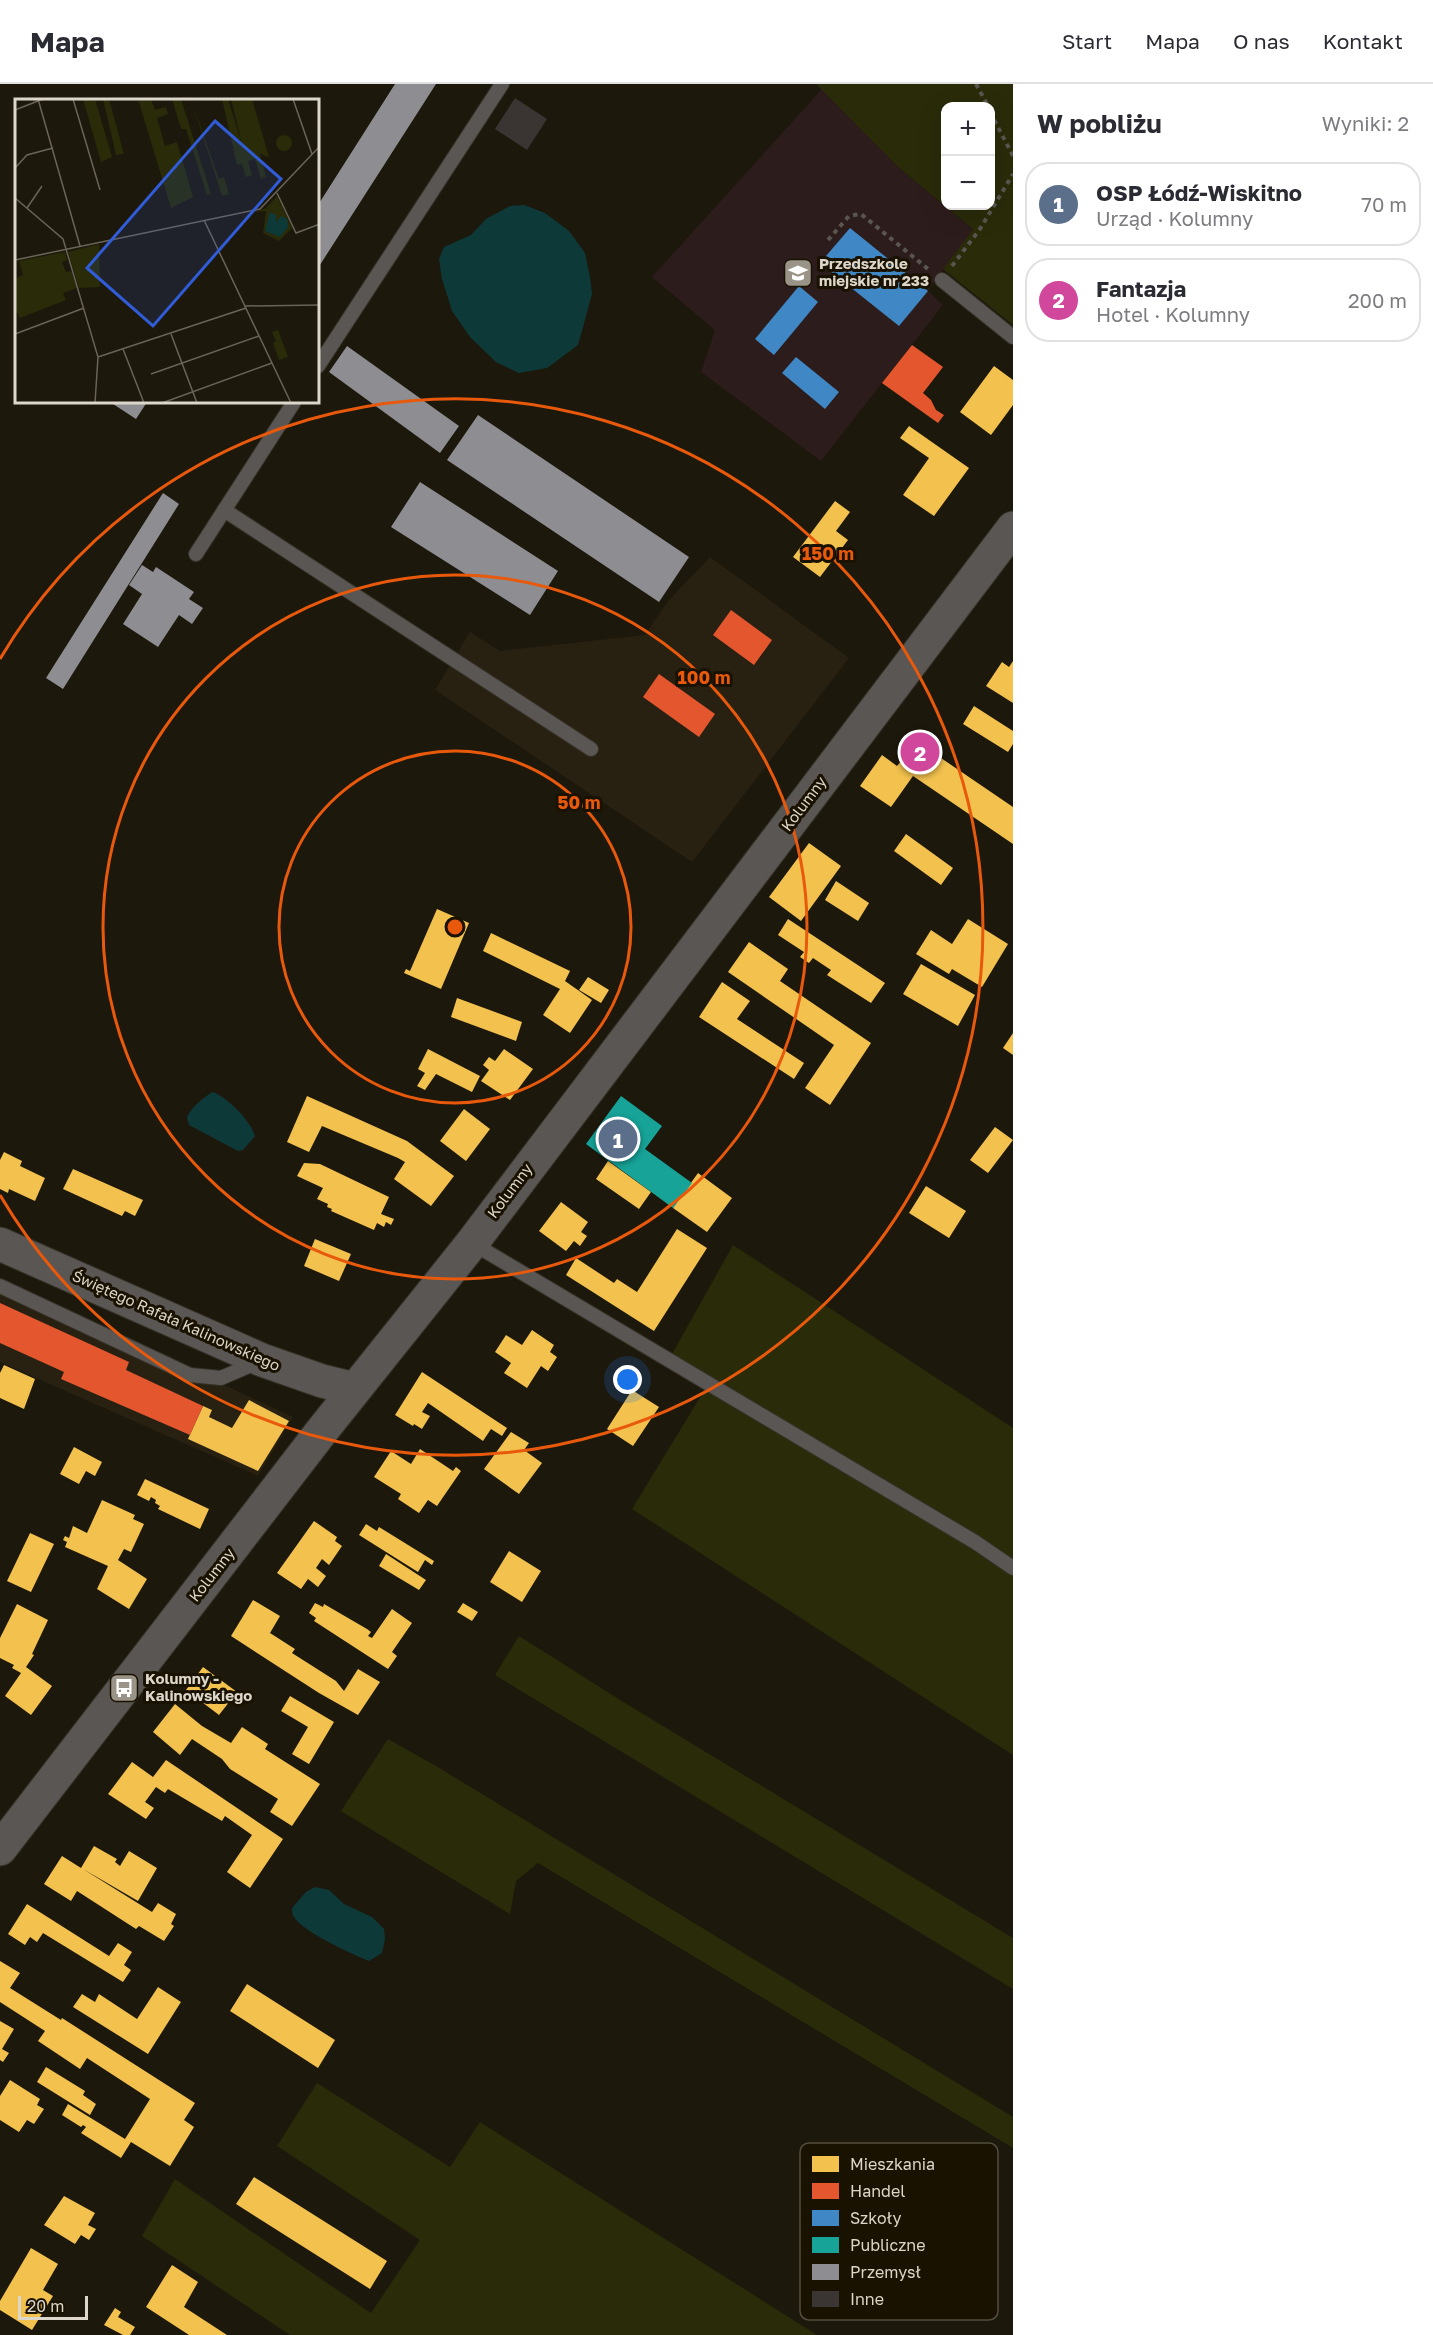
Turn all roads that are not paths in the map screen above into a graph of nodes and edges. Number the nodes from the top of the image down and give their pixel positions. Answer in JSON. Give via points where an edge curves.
{"nodes":[{"id":1,"x":502,"y":84,"type":"edge"},
{"id":2,"x":942,"y":280,"type":"road end"},
{"id":3,"x":1013,"y":337,"type":"edge"},
{"id":4,"x":320,"y":363,"type":"edge"},
{"id":5,"x":293,"y":404,"type":"edge"},
{"id":6,"x":224,"y":510,"type":"junction"},
{"id":7,"x":1013,"y":528,"type":"edge"},
{"id":8,"x":196,"y":554,"type":"dead end"},
{"id":9,"x":591,"y":748,"type":"dead end"},
{"id":10,"x":472,"y":1242,"type":"junction"},
{"id":11,"x":0,"y":1244,"type":"edge"},
{"id":12,"x":0,"y":1286,"type":"edge"},
{"id":13,"x":262,"y":1360,"type":"junction"},
{"id":14,"x":355,"y":1389,"type":"junction"},
{"id":15,"x":1013,"y":1568,"type":"edge"},
{"id":16,"x":0,"y":1849,"type":"edge"}],
"edges":[{"from":1,"to":4,"type":"lane"},
{"from":2,"to":3,"type":"lane"},
{"from":5,"to":6,"type":"lane"},
{"from":6,"to":8,"type":"lane"},
{"from":6,"to":9,"type":"lane"},
{"from":7,"to":10,"type":"street","name":"Kolumny"},
{"from":10,"to":14,"type":"street","name":"Kolumny"},
{"from":10,"to":15,"type":"lane"},
{"from":11,"to":13,"type":"street","name":"Świętego Rafała Kalinowskiego"},
{"from":12,"to":13,"type":"lane","via":[[190,1375],[221,1378]]},
{"from":13,"to":14,"type":"street","name":"Świętego Rafała Kalinowskiego"},
{"from":14,"to":16,"type":"street","name":"Kolumny"}]}
